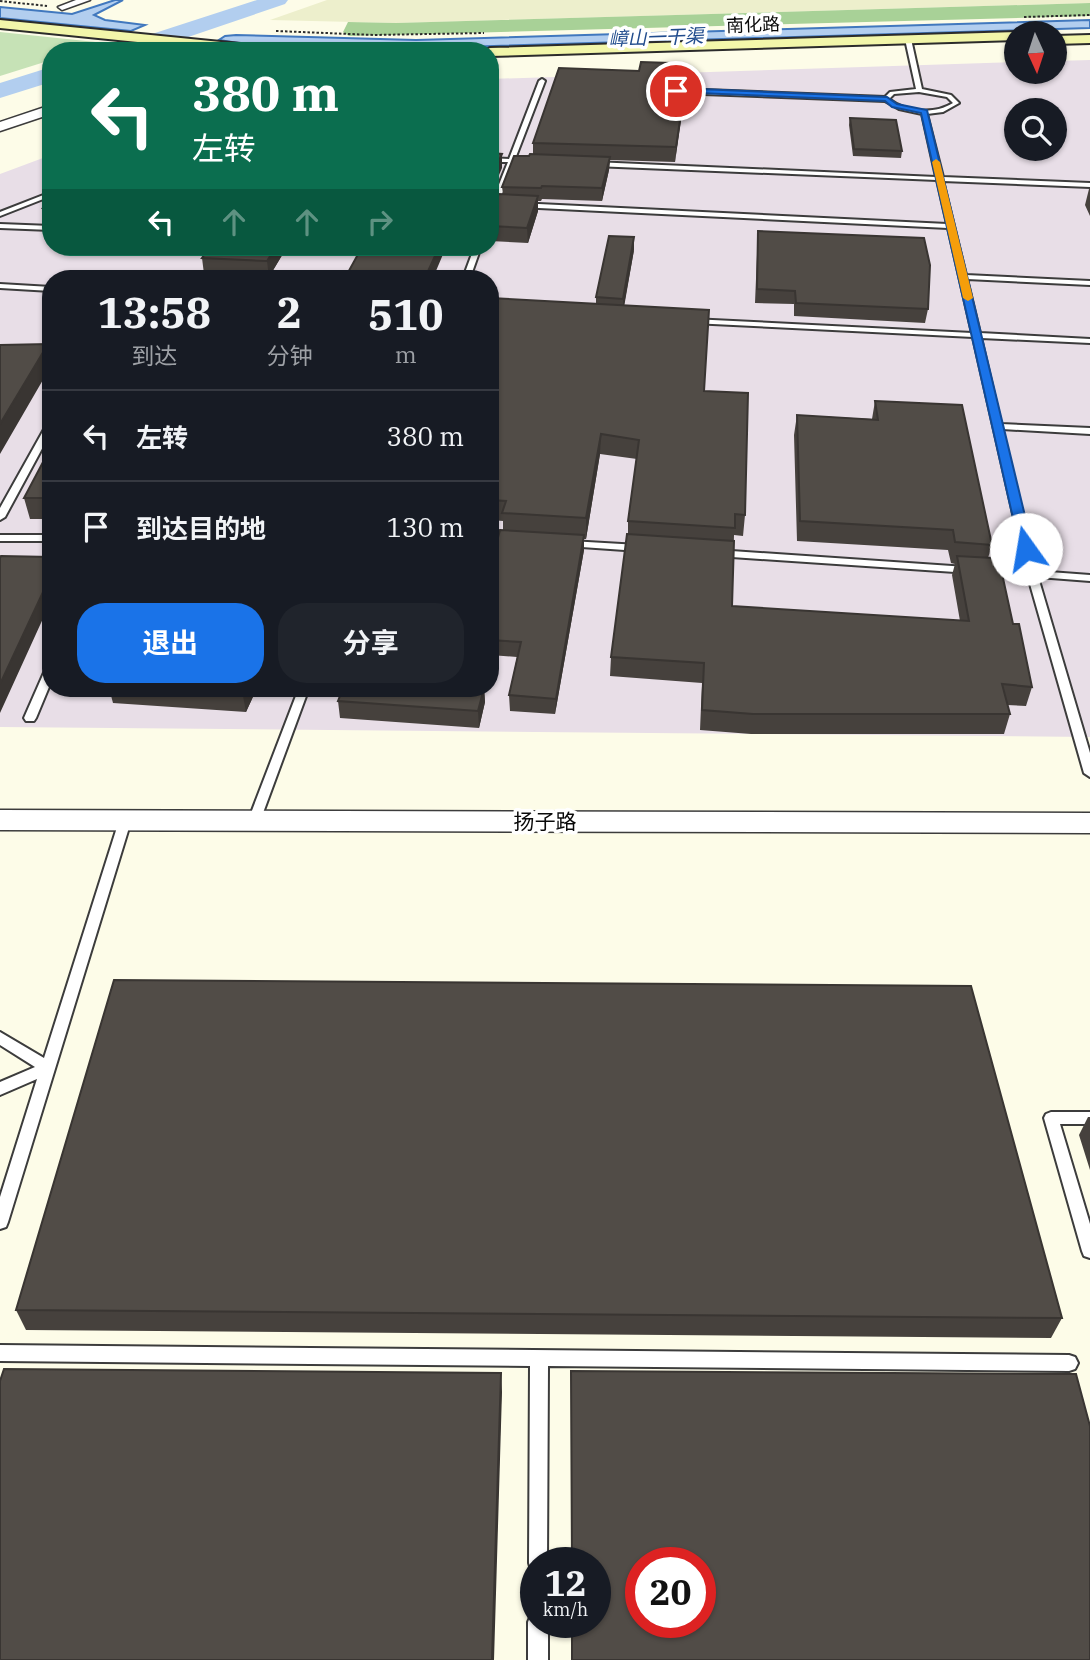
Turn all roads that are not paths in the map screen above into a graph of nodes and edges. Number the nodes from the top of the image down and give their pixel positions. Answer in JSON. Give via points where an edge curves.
{"nodes":[{"id":1,"x":86,"y":0,"type":"edge"},
{"id":2,"x":62,"y":7,"type":"road end"},
{"id":3,"x":0,"y":26,"type":"edge"},
{"id":4,"x":1090,"y":36,"type":"edge"},
{"id":5,"x":1068,"y":37,"type":"edge"},
{"id":6,"x":1004,"y":38,"type":"edge"},
{"id":7,"x":163,"y":42,"type":"edge"},
{"id":8,"x":908,"y":42,"type":"junction"},
{"id":9,"x":499,"y":55,"type":"edge"},
{"id":10,"x":678,"y":78,"type":"dead end"},
{"id":11,"x":542,"y":81,"type":"dead end"},
{"id":12,"x":919,"y":90,"type":"junction"},
{"id":13,"x":887,"y":99,"type":"junction"},
{"id":14,"x":924,"y":111,"type":"junction"},
{"id":15,"x":42,"y":112,"type":"edge"},
{"id":16,"x":0,"y":127,"type":"edge"},
{"id":17,"x":499,"y":160,"type":"edge"},
{"id":18,"x":511,"y":161,"type":"junction"},
{"id":19,"x":539,"y":162,"type":"edge"},
{"id":20,"x":580,"y":164,"type":"edge"},
{"id":21,"x":940,"y":179,"type":"junction"},
{"id":22,"x":1090,"y":185,"type":"edge"},
{"id":23,"x":499,"y":188,"type":"edge"},
{"id":24,"x":42,"y":198,"type":"edge"},
{"id":25,"x":499,"y":204,"type":"edge"},
{"id":26,"x":0,"y":214,"type":"edge"},
{"id":27,"x":0,"y":226,"type":"edge"},
{"id":28,"x":951,"y":226,"type":"junction"},
{"id":29,"x":42,"y":228,"type":"edge"},
{"id":30,"x":963,"y":277,"type":"junction"},
{"id":31,"x":1090,"y":283,"type":"edge"},
{"id":32,"x":0,"y":286,"type":"edge"},
{"id":33,"x":42,"y":288,"type":"edge"},
{"id":34,"x":685,"y":321,"type":"edge"},
{"id":35,"x":976,"y":335,"type":"junction"},
{"id":36,"x":1090,"y":341,"type":"edge"},
{"id":37,"x":998,"y":426,"type":"junction"},
{"id":38,"x":1090,"y":431,"type":"edge"},
{"id":39,"x":42,"y":440,"type":"edge"},
{"id":40,"x":0,"y":517,"type":"edge"},
{"id":41,"x":0,"y":538,"type":"edge"},
{"id":42,"x":42,"y":538,"type":"edge"},
{"id":43,"x":499,"y":539,"type":"edge"},
{"id":44,"x":518,"y":540,"type":"edge"},
{"id":45,"x":559,"y":543,"type":"edge"},
{"id":46,"x":657,"y":549,"type":"edge"},
{"id":47,"x":698,"y":552,"type":"edge"},
{"id":48,"x":1032,"y":574,"type":"junction"},
{"id":49,"x":1090,"y":578,"type":"edge"},
{"id":50,"x":42,"y":689,"type":"edge"},
{"id":51,"x":301,"y":697,"type":"edge"},
{"id":52,"x":30,"y":718,"type":"dead end"},
{"id":53,"x":1090,"y":773,"type":"edge"},
{"id":54,"x":0,"y":820,"type":"edge"},
{"id":55,"x":125,"y":821,"type":"junction"},
{"id":56,"x":254,"y":821,"type":"junction"},
{"id":57,"x":1090,"y":823,"type":"edge"},
{"id":58,"x":0,"y":1038,"type":"edge"},
{"id":59,"x":48,"y":1068,"type":"junction"},
{"id":60,"x":0,"y":1088,"type":"edge"},
{"id":61,"x":1090,"y":1118,"type":"edge"},
{"id":62,"x":0,"y":1222,"type":"edge"},
{"id":63,"x":1090,"y":1251,"type":"edge"},
{"id":64,"x":0,"y":1353,"type":"edge"},
{"id":65,"x":539,"y":1358,"type":"junction"},
{"id":66,"x":1069,"y":1363,"type":"dead end"},
{"id":67,"x":538,"y":1547,"type":"edge"},
{"id":68,"x":538,"y":1638,"type":"edge"},
{"id":69,"x":538,"y":1660,"type":"edge"}],
"edges":[{"from":1,"to":2,"type":"street"},
{"from":3,"to":7,"type":"main road"},
{"from":4,"to":5,"type":"main road"},
{"from":6,"to":8,"type":"main road","name":"南化路"},
{"from":8,"to":9,"type":"main road","name":"南化路"},
{"from":8,"to":12,"type":"lane"},
{"from":10,"to":13,"type":"lane","via":[[676,91]]},
{"from":11,"to":18,"type":"lane"},
{"from":12,"to":13,"type":"lane","via":[[899,91]]},
{"from":12,"to":14,"type":"lane","via":[[941,93],[956,103]]},
{"from":13,"to":14,"type":"lane","via":[[895,106]]},
{"from":14,"to":21,"type":"lane"},
{"from":15,"to":16,"type":"street"},
{"from":17,"to":18,"type":"lane"},
{"from":18,"to":19,"type":"lane"},
{"from":18,"to":23,"type":"lane"},
{"from":20,"to":21,"type":"lane"},
{"from":21,"to":22,"type":"lane"},
{"from":21,"to":28,"type":"lane"},
{"from":24,"to":26,"type":"lane"},
{"from":25,"to":28,"type":"lane"},
{"from":27,"to":29,"type":"lane"},
{"from":28,"to":30,"type":"lane"},
{"from":30,"to":31,"type":"lane"},
{"from":30,"to":35,"type":"lane"},
{"from":32,"to":33,"type":"lane"},
{"from":34,"to":35,"type":"lane"},
{"from":35,"to":36,"type":"lane"},
{"from":35,"to":37,"type":"lane"},
{"from":37,"to":38,"type":"lane"},
{"from":37,"to":48,"type":"lane"},
{"from":39,"to":40,"type":"lane"},
{"from":41,"to":42,"type":"lane"},
{"from":43,"to":44,"type":"lane"},
{"from":45,"to":46,"type":"lane"},
{"from":47,"to":48,"type":"lane"},
{"from":48,"to":49,"type":"lane"},
{"from":48,"to":53,"type":"lane"},
{"from":50,"to":52,"type":"lane"},
{"from":51,"to":56,"type":"lane"},
{"from":54,"to":55,"type":"street","name":"扬子路"},
{"from":55,"to":56,"type":"street","name":"扬子路"},
{"from":55,"to":59,"type":"lane"},
{"from":56,"to":57,"type":"street","name":"扬子路"},
{"from":58,"to":59,"type":"lane"},
{"from":59,"to":60,"type":"lane"},
{"from":59,"to":62,"type":"lane"},
{"from":61,"to":63,"type":"lane","via":[[1051,1118]]},
{"from":64,"to":65,"type":"lane"},
{"from":65,"to":66,"type":"lane"},
{"from":65,"to":67,"type":"lane"},
{"from":68,"to":69,"type":"lane"}]}
